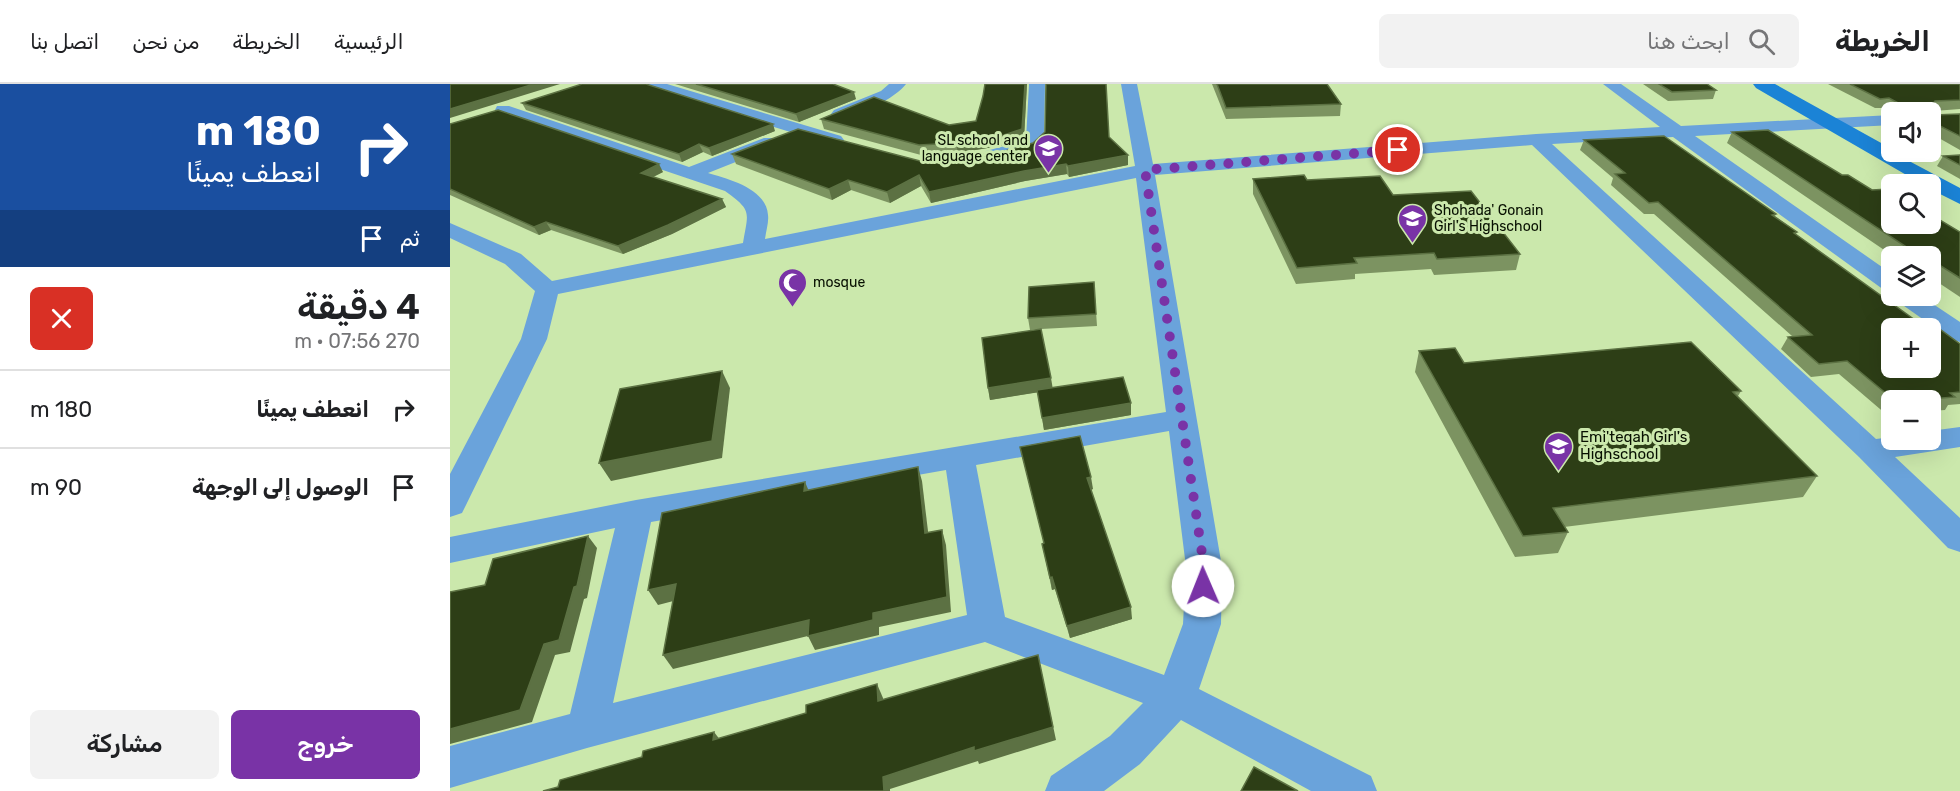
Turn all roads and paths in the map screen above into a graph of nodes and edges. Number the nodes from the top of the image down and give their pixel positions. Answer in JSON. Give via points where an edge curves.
{"nodes":[{"id":1,"x":650,"y":84,"type":"edge"},
{"id":2,"x":900,"y":84,"type":"edge"},
{"id":3,"x":1037,"y":84,"type":"edge"},
{"id":4,"x":1129,"y":84,"type":"edge"},
{"id":5,"x":1611,"y":84,"type":"edge"},
{"id":6,"x":1762,"y":84,"type":"edge"},
{"id":7,"x":534,"y":100,"type":"edge"},
{"id":8,"x":503,"y":110,"type":"junction"},
{"id":9,"x":482,"y":116,"type":"edge"},
{"id":10,"x":1881,"y":121,"type":"edge"},
{"id":11,"x":1832,"y":124,"type":"junction"},
{"id":12,"x":799,"y":130,"type":"junction"},
{"id":13,"x":1675,"y":131,"type":"junction"},
{"id":14,"x":1536,"y":140,"type":"junction"},
{"id":15,"x":852,"y":145,"type":"edge"},
{"id":16,"x":976,"y":158,"type":"edge"},
{"id":17,"x":1145,"y":170,"type":"junction"},
{"id":18,"x":689,"y":174,"type":"junction"},
{"id":19,"x":1960,"y":197,"type":"edge"},
{"id":20,"x":450,"y":230,"type":"edge"},
{"id":21,"x":753,"y":248,"type":"junction"},
{"id":22,"x":1881,"y":277,"type":"edge"},
{"id":23,"x":547,"y":288,"type":"junction"},
{"id":24,"x":1920,"y":306,"type":"edge"},
{"id":25,"x":1960,"y":334,"type":"edge"},
{"id":26,"x":1182,"y":419,"type":"junction"},
{"id":27,"x":1960,"y":437,"type":"edge"},
{"id":28,"x":1870,"y":450,"type":"junction"},
{"id":29,"x":959,"y":457,"type":"junction"},
{"id":30,"x":450,"y":505,"type":"edge"},
{"id":31,"x":636,"y":512,"type":"junction"},
{"id":32,"x":1960,"y":539,"type":"edge"},
{"id":33,"x":450,"y":550,"type":"edge"},
{"id":34,"x":986,"y":626,"type":"junction"},
{"id":35,"x":1176,"y":698,"type":"junction"},
{"id":36,"x":587,"y":729,"type":"junction"},
{"id":37,"x":450,"y":768,"type":"edge"},
{"id":38,"x":1067,"y":791,"type":"edge"},
{"id":39,"x":1355,"y":791,"type":"edge"}],
"edges":[{"from":1,"to":12,"type":"street"},
{"from":2,"to":12,"type":"street","via":[[870,102]]},
{"from":3,"to":16,"type":"street","via":[[1035,142]]},
{"from":4,"to":17,"type":"street"},
{"from":5,"to":13,"type":"street"},
{"from":6,"to":11,"type":"main road"},
{"from":7,"to":8,"type":"street"},
{"from":8,"to":9,"type":"street"},
{"from":8,"to":18,"type":"street"},
{"from":10,"to":11,"type":"street"},
{"from":11,"to":13,"type":"street"},
{"from":11,"to":19,"type":"main road"},
{"from":12,"to":15,"type":"street"},
{"from":12,"to":18,"type":"street"},
{"from":13,"to":14,"type":"street"},
{"from":13,"to":22,"type":"street"},
{"from":14,"to":17,"type":"street"},
{"from":14,"to":28,"type":"street"},
{"from":17,"to":21,"type":"street"},
{"from":17,"to":26,"type":"street"},
{"from":18,"to":21,"type":"street","via":[[732,187],[751,200],[758,213]]},
{"from":20,"to":23,"type":"street","via":[[513,259]]},
{"from":21,"to":23,"type":"street"},
{"from":23,"to":30,"type":"street","via":[[534,339]]},
{"from":24,"to":25,"type":"street"},
{"from":26,"to":29,"type":"street"},
{"from":26,"to":35,"type":"street","via":[[1204,567],[1202,624]]},
{"from":27,"to":28,"type":"street"},
{"from":28,"to":32,"type":"street"},
{"from":29,"to":31,"type":"street"},
{"from":29,"to":34,"type":"street"},
{"from":31,"to":33,"type":"street"},
{"from":31,"to":36,"type":"street"},
{"from":34,"to":35,"type":"street"},
{"from":34,"to":36,"type":"street"},
{"from":35,"to":38,"type":"street","via":[[1125,750]]},
{"from":35,"to":39,"type":"street"},
{"from":36,"to":37,"type":"street"}]}
